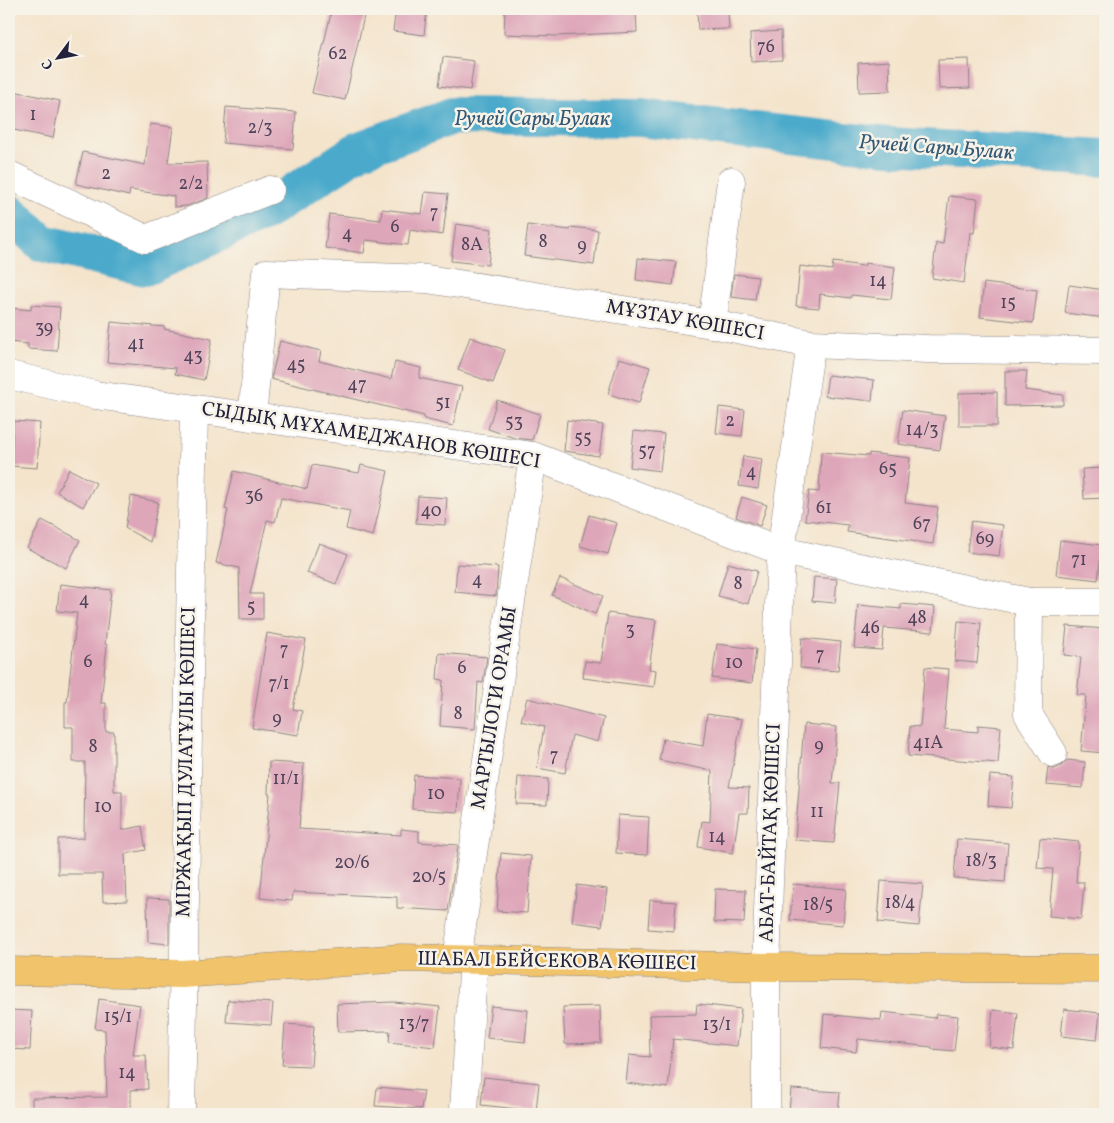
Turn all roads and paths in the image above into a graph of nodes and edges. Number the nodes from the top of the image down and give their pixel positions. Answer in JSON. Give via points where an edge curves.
{"nodes":[{"id":1,"x":9,"y":175,"type":"edge"},
{"id":2,"x":731,"y":181,"type":"dead end"},
{"id":3,"x":270,"y":190,"type":"dead end"},
{"id":4,"x":712,"y":324,"type":"junction"},
{"id":5,"x":810,"y":344,"type":"junction"},
{"id":6,"x":1105,"y":351,"type":"edge"},
{"id":7,"x":9,"y":375,"type":"edge"},
{"id":8,"x":194,"y":409,"type":"junction"},
{"id":9,"x":252,"y":417,"type":"junction"},
{"id":10,"x":533,"y":456,"type":"junction"},
{"id":11,"x":781,"y":551,"type":"junction"},
{"id":12,"x":1029,"y":602,"type":"junction"},
{"id":13,"x":1105,"y":602,"type":"edge"},
{"id":14,"x":1053,"y":753,"type":"dead end"},
{"id":15,"x":465,"y":959,"type":"junction"},
{"id":16,"x":766,"y":968,"type":"junction"},
{"id":17,"x":1105,"y":969,"type":"edge"},
{"id":18,"x":9,"y":971,"type":"edge"},
{"id":19,"x":182,"y":974,"type":"junction"},
{"id":20,"x":464,"y":1109,"type":"dead end"},
{"id":21,"x":181,"y":1114,"type":"edge"},
{"id":22,"x":766,"y":1114,"type":"edge"}],
"edges":[{"from":1,"to":3,"type":"street","via":[[146,239]]},
{"from":2,"to":4,"type":"street"},
{"from":4,"to":5,"type":"street","name":"МҰЗТАУ КӨШЕСІ"},
{"from":4,"to":9,"type":"street","name":"МҰЗТАУ КӨШЕСІ","via":[[427,279],[266,273]]},
{"from":5,"to":6,"type":"street","name":"МҰЗТАУ КӨШЕСІ"},
{"from":5,"to":11,"type":"street","name":"АБАТ-БАЙТАҚ КӨШЕСІ"},
{"from":7,"to":8,"type":"street","name":"СЫДЫҚ МҰХАМЕДЖАНОВ КӨШЕСІ","via":[[96,395]]},
{"from":8,"to":9,"type":"street","name":"СЫДЫҚ МҰХАМЕДЖАНОВ КӨШЕСІ"},
{"from":8,"to":19,"type":"street","name":"МІРЖАҚЫП ДУЛАТҰЛЫ КӨШЕСІ"},
{"from":9,"to":10,"type":"street","name":"СЫДЫҚ МҰХАМЕДЖАНОВ КӨШЕСІ"},
{"from":10,"to":11,"type":"street","name":"СЫДЫҚ МҰХАМЕДЖАНОВ КӨШЕСІ"},
{"from":10,"to":15,"type":"street","name":"МАРТЫЛОГИ ОРАМЫ"},
{"from":11,"to":12,"type":"street","name":"СЫДЫҚ МҰХАМЕДЖАНОВ КӨШЕСІ"},
{"from":11,"to":16,"type":"street","name":"АБАТ-БАЙТАҚ КӨШЕСІ"},
{"from":12,"to":13,"type":"street","name":"СЫДЫҚ МҰХАМЕДЖАНОВ КӨШЕСІ"},
{"from":12,"to":14,"type":"street","via":[[1028,714]]},
{"from":15,"to":16,"type":"main road","name":"ШАБАЛ БЕЙСЕКОВА КӨШЕСІ"},
{"from":15,"to":19,"type":"main road","name":"ШАБАЛ БЕЙСЕКОВА КӨШЕСІ","via":[[402,958]]},
{"from":15,"to":20,"type":"street","name":"МАРТЫЛОГИ ОРАМЫ"},
{"from":16,"to":17,"type":"main road","name":"ШАБАЛ БЕЙСЕКОВА КӨШЕСІ"},
{"from":16,"to":22,"type":"street","name":"АБАТ-БАЙТАҚ КӨШЕСІ"},
{"from":18,"to":19,"type":"main road","name":"ШАБАЛ БЕЙСЕКОВА КӨШЕСІ"},
{"from":19,"to":21,"type":"street","name":"МІРЖАҚЫП ДУЛАТҰЛЫ КӨШЕСІ"}]}
